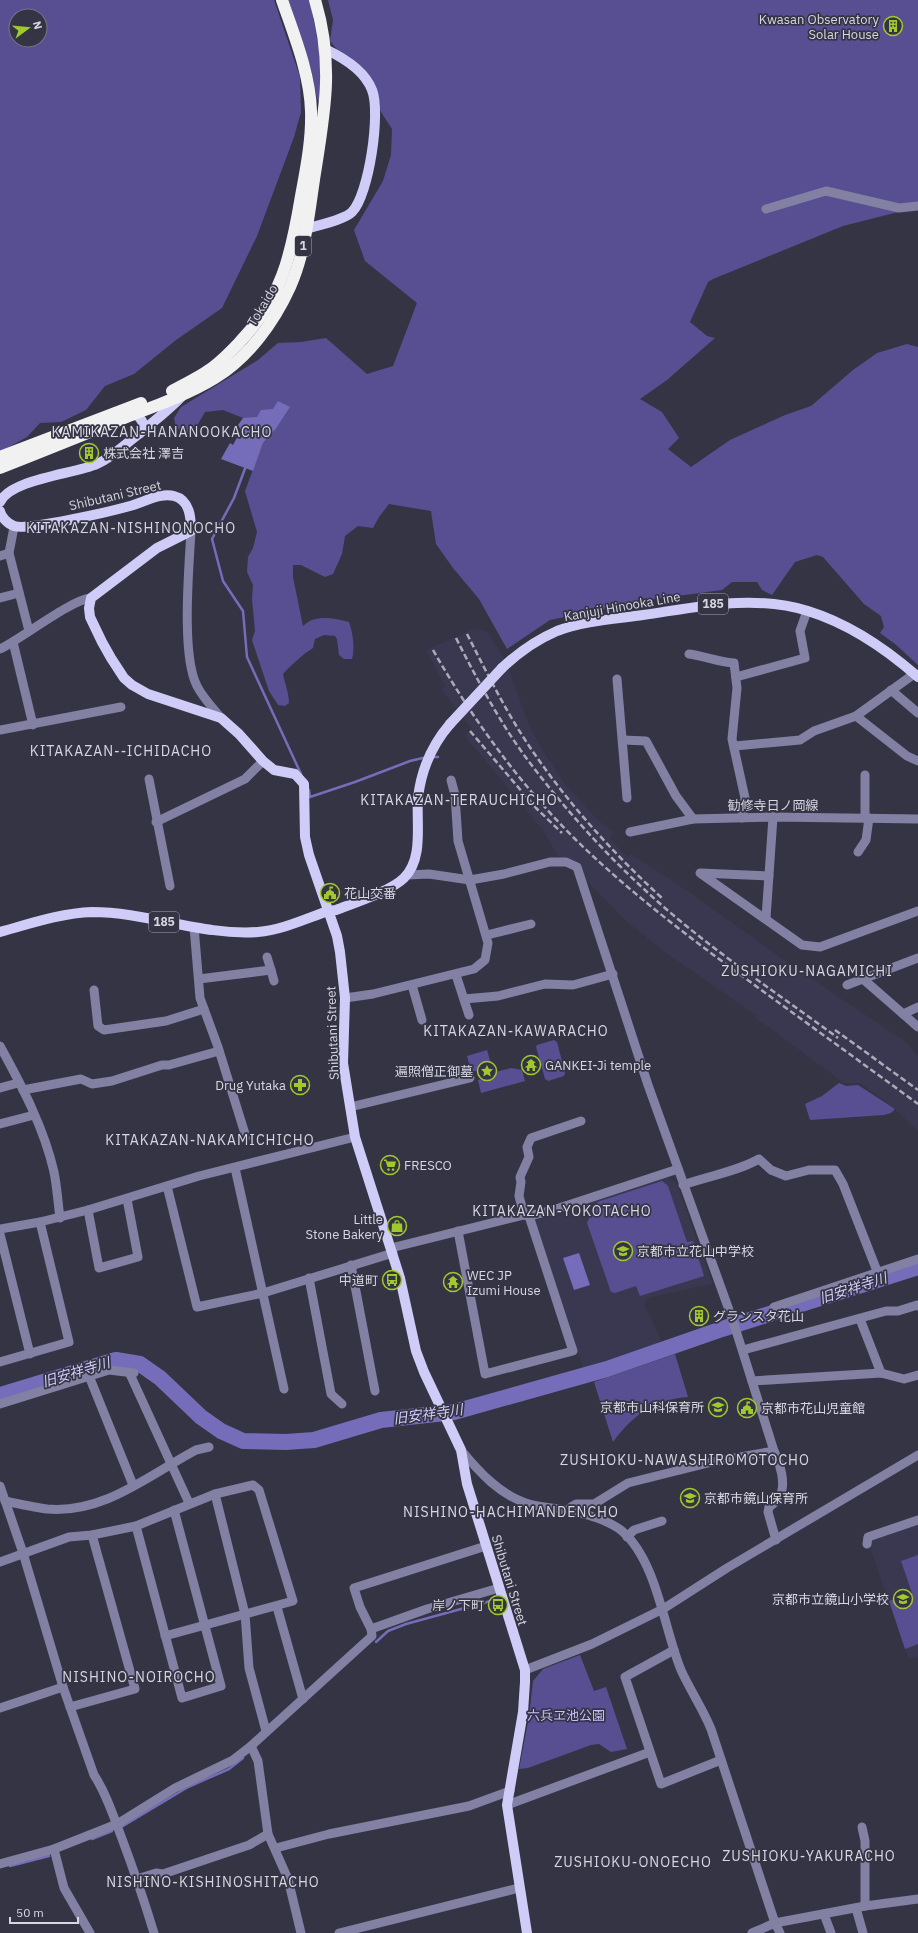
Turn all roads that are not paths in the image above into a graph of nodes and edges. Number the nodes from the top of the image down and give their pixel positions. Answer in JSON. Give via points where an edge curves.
{"nodes":[{"id":1,"x":282,"y":0,"type":"edge"},
{"id":2,"x":315,"y":0,"type":"edge"},
{"id":3,"x":325,"y":48,"type":"junction"},
{"id":4,"x":918,"y":206,"type":"edge"},
{"id":5,"x":766,"y":209,"type":"dead end"},
{"id":6,"x":306,"y":229,"type":"junction"},
{"id":7,"x":186,"y":392,"type":"junction"},
{"id":8,"x":136,"y":414,"type":"junction"},
{"id":9,"x":144,"y":430,"type":"junction"},
{"id":10,"x":0,"y":457,"type":"edge"},
{"id":11,"x":0,"y":468,"type":"edge"},
{"id":12,"x":0,"y":502,"type":"edge"},
{"id":13,"x":0,"y":511,"type":"edge"},
{"id":14,"x":14,"y":526,"type":"junction"},
{"id":15,"x":191,"y":531,"type":"junction"},
{"id":16,"x":4,"y":554,"type":"edge"},
{"id":17,"x":19,"y":593,"type":"junction"},
{"id":18,"x":0,"y":598,"type":"edge"},
{"id":19,"x":90,"y":598,"type":"junction"},
{"id":20,"x":807,"y":611,"type":"junction"},
{"id":21,"x":30,"y":631,"type":"junction"},
{"id":22,"x":13,"y":642,"type":"junction"},
{"id":23,"x":0,"y":649,"type":"edge"},
{"id":24,"x":689,"y":654,"type":"dead end"},
{"id":25,"x":916,"y":676,"type":"edge"},
{"id":26,"x":736,"y":677,"type":"junction"},
{"id":27,"x":617,"y":680,"type":"dead end"},
{"id":28,"x":891,"y":690,"type":"junction"},
{"id":29,"x":121,"y":707,"type":"dead end"},
{"id":30,"x":918,"y":713,"type":"edge"},
{"id":31,"x":856,"y":716,"type":"junction"},
{"id":32,"x":221,"y":718,"type":"junction"},
{"id":33,"x":33,"y":725,"type":"junction"},
{"id":34,"x":0,"y":730,"type":"edge"},
{"id":35,"x":622,"y":740,"type":"junction"},
{"id":36,"x":734,"y":746,"type":"junction"},
{"id":37,"x":263,"y":760,"type":"junction"},
{"id":38,"x":918,"y":761,"type":"edge"},
{"id":39,"x":865,"y":775,"type":"dead end"},
{"id":40,"x":149,"y":779,"type":"dead end"},
{"id":41,"x":451,"y":780,"type":"dead end"},
{"id":42,"x":627,"y":798,"type":"dead end"},
{"id":43,"x":773,"y":817,"type":"junction"},
{"id":44,"x":742,"y":818,"type":"junction"},
{"id":45,"x":867,"y":818,"type":"junction"},
{"id":46,"x":693,"y":819,"type":"junction"},
{"id":47,"x":918,"y":819,"type":"edge"},
{"id":48,"x":156,"y":822,"type":"junction"},
{"id":49,"x":630,"y":832,"type":"dead end"},
{"id":50,"x":858,"y":852,"type":"dead end"},
{"id":51,"x":407,"y":875,"type":"junction"},
{"id":52,"x":769,"y":876,"type":"junction"},
{"id":53,"x":470,"y":880,"type":"junction"},
{"id":54,"x":170,"y":886,"type":"dead end"},
{"id":55,"x":328,"y":911,"type":"junction"},
{"id":56,"x":918,"y":911,"type":"edge"},
{"id":57,"x":766,"y":918,"type":"junction"},
{"id":58,"x":531,"y":924,"type":"dead end"},
{"id":59,"x":194,"y":927,"type":"junction"},
{"id":60,"x":0,"y":932,"type":"edge"},
{"id":61,"x":487,"y":935,"type":"junction"},
{"id":62,"x":267,"y":957,"type":"dead end"},
{"id":63,"x":918,"y":958,"type":"edge"},
{"id":64,"x":271,"y":970,"type":"junction"},
{"id":65,"x":613,"y":974,"type":"junction"},
{"id":66,"x":456,"y":975,"type":"junction"},
{"id":67,"x":199,"y":979,"type":"junction"},
{"id":68,"x":863,"y":979,"type":"junction"},
{"id":69,"x":274,"y":981,"type":"dead end"},
{"id":70,"x":412,"y":985,"type":"junction"},
{"id":71,"x":847,"y":985,"type":"dead end"},
{"id":72,"x":94,"y":990,"type":"dead end"},
{"id":73,"x":345,"y":998,"type":"junction"},
{"id":74,"x":464,"y":999,"type":"junction"},
{"id":75,"x":918,"y":1007,"type":"edge"},
{"id":76,"x":204,"y":1009,"type":"junction"},
{"id":77,"x":903,"y":1014,"type":"junction"},
{"id":78,"x":470,"y":1015,"type":"dead end"},
{"id":79,"x":422,"y":1020,"type":"dead end"},
{"id":80,"x":918,"y":1027,"type":"edge"},
{"id":81,"x":0,"y":1046,"type":"edge"},
{"id":82,"x":219,"y":1051,"type":"junction"},
{"id":83,"x":470,"y":1078,"type":"dead end"},
{"id":84,"x":21,"y":1086,"type":"junction"},
{"id":85,"x":0,"y":1088,"type":"edge"},
{"id":86,"x":350,"y":1107,"type":"junction"},
{"id":87,"x":34,"y":1115,"type":"junction"},
{"id":88,"x":581,"y":1121,"type":"dead end"},
{"id":89,"x":0,"y":1124,"type":"edge"},
{"id":90,"x":246,"y":1137,"type":"dead end"},
{"id":91,"x":355,"y":1137,"type":"junction"},
{"id":92,"x":235,"y":1168,"type":"junction"},
{"id":93,"x":678,"y":1169,"type":"junction"},
{"id":94,"x":683,"y":1185,"type":"junction"},
{"id":95,"x":167,"y":1186,"type":"junction"},
{"id":96,"x":127,"y":1199,"type":"junction"},
{"id":97,"x":88,"y":1210,"type":"junction"},
{"id":98,"x":526,"y":1215,"type":"junction"},
{"id":99,"x":60,"y":1218,"type":"junction"},
{"id":100,"x":40,"y":1222,"type":"junction"},
{"id":101,"x":0,"y":1229,"type":"edge"},
{"id":102,"x":458,"y":1231,"type":"junction"},
{"id":103,"x":0,"y":1234,"type":"edge"},
{"id":104,"x":392,"y":1250,"type":"junction"},
{"id":105,"x":918,"y":1259,"type":"edge"},
{"id":106,"x":351,"y":1266,"type":"junction"},
{"id":107,"x":877,"y":1271,"type":"junction"},
{"id":108,"x":310,"y":1278,"type":"junction"},
{"id":109,"x":263,"y":1293,"type":"junction"},
{"id":110,"x":918,"y":1306,"type":"edge"},
{"id":111,"x":774,"y":1307,"type":"dead end"},
{"id":112,"x":860,"y":1318,"type":"junction"},
{"id":113,"x":743,"y":1350,"type":"junction"},
{"id":114,"x":30,"y":1354,"type":"junction"},
{"id":115,"x":0,"y":1362,"type":"edge"},
{"id":116,"x":881,"y":1373,"type":"junction"},
{"id":117,"x":918,"y":1375,"type":"edge"},
{"id":118,"x":89,"y":1376,"type":"junction"},
{"id":119,"x":752,"y":1381,"type":"junction"},
{"id":120,"x":284,"y":1389,"type":"dead end"},
{"id":121,"x":375,"y":1391,"type":"dead end"},
{"id":122,"x":0,"y":1404,"type":"edge"},
{"id":123,"x":342,"y":1404,"type":"dead end"},
{"id":124,"x":209,"y":1446,"type":"dead end"},
{"id":125,"x":461,"y":1450,"type":"junction"},
{"id":126,"x":774,"y":1451,"type":"junction"},
{"id":127,"x":918,"y":1455,"type":"edge"},
{"id":128,"x":171,"y":1465,"type":"junction"},
{"id":129,"x":133,"y":1485,"type":"junction"},
{"id":130,"x":0,"y":1486,"type":"edge"},
{"id":131,"x":215,"y":1494,"type":"junction"},
{"id":132,"x":189,"y":1503,"type":"junction"},
{"id":133,"x":4,"y":1507,"type":"edge"},
{"id":134,"x":174,"y":1510,"type":"junction"},
{"id":135,"x":570,"y":1510,"type":"junction"},
{"id":136,"x":918,"y":1520,"type":"edge"},
{"id":137,"x":662,"y":1521,"type":"dead end"},
{"id":138,"x":136,"y":1526,"type":"junction"},
{"id":139,"x":92,"y":1535,"type":"junction"},
{"id":140,"x":627,"y":1537,"type":"junction"},
{"id":141,"x":776,"y":1540,"type":"junction"},
{"id":142,"x":867,"y":1544,"type":"dead end"},
{"id":143,"x":486,"y":1546,"type":"junction"},
{"id":144,"x":24,"y":1553,"type":"junction"},
{"id":145,"x":0,"y":1562,"type":"edge"},
{"id":146,"x":499,"y":1588,"type":"junction"},
{"id":147,"x":277,"y":1607,"type":"junction"},
{"id":148,"x":663,"y":1609,"type":"junction"},
{"id":149,"x":245,"y":1614,"type":"junction"},
{"id":150,"x":205,"y":1626,"type":"junction"},
{"id":151,"x":371,"y":1629,"type":"junction"},
{"id":152,"x":165,"y":1636,"type":"junction"},
{"id":153,"x":674,"y":1650,"type":"junction"},
{"id":154,"x":524,"y":1670,"type":"junction"},
{"id":155,"x":63,"y":1688,"type":"junction"},
{"id":156,"x":303,"y":1699,"type":"junction"},
{"id":157,"x":70,"y":1707,"type":"junction"},
{"id":158,"x":0,"y":1708,"type":"edge"},
{"id":159,"x":266,"y":1731,"type":"junction"},
{"id":160,"x":251,"y":1746,"type":"junction"},
{"id":161,"x":650,"y":1752,"type":"junction"},
{"id":162,"x":721,"y":1760,"type":"junction"},
{"id":163,"x":510,"y":1791,"type":"junction"},
{"id":164,"x":507,"y":1805,"type":"junction"},
{"id":165,"x":116,"y":1824,"type":"junction"},
{"id":166,"x":862,"y":1827,"type":"dead end"},
{"id":167,"x":268,"y":1834,"type":"junction"},
{"id":168,"x":54,"y":1848,"type":"junction"},
{"id":169,"x":276,"y":1848,"type":"junction"},
{"id":170,"x":0,"y":1864,"type":"edge"},
{"id":171,"x":137,"y":1878,"type":"junction"},
{"id":172,"x":519,"y":1888,"type":"junction"},
{"id":173,"x":918,"y":1899,"type":"edge"},
{"id":174,"x":865,"y":1906,"type":"junction"},
{"id":175,"x":856,"y":1908,"type":"junction"},
{"id":176,"x":824,"y":1914,"type":"junction"},
{"id":177,"x":775,"y":1923,"type":"junction"},
{"id":178,"x":372,"y":1930,"type":"edge"},
{"id":179,"x":90,"y":1933,"type":"edge"},
{"id":180,"x":154,"y":1933,"type":"edge"},
{"id":181,"x":301,"y":1933,"type":"edge"},
{"id":182,"x":339,"y":1933,"type":"edge"},
{"id":183,"x":527,"y":1933,"type":"edge"},
{"id":184,"x":752,"y":1933,"type":"edge"},
{"id":185,"x":780,"y":1933,"type":"edge"},
{"id":186,"x":831,"y":1933,"type":"edge"},
{"id":187,"x":863,"y":1933,"type":"edge"}],
"edges":[{"from":1,"to":10,"type":"highway","name":"Tokaido","number":"1","via":[[302,61],[311,112],[307,164],[285,271],[256,325],[208,371],[170,392]]},
{"from":2,"to":3,"type":"highway","name":"Tokaido","number":"1"},
{"from":3,"to":6,"type":"highway","name":"Tokaido","number":"1","via":[[326,100]]},
{"from":3,"to":6,"type":"main road","via":[[342,57],[367,81],[373,91],[376,106],[374,126],[368,173],[358,204],[351,213]]},
{"from":4,"to":5,"type":"street","via":[[899,208],[826,192]]},
{"from":6,"to":7,"type":"highway","name":"Tokaido","number":"1","via":[[291,285],[278,312],[263,333],[236,362],[220,374]]},
{"from":7,"to":8,"type":"highway","name":"Tokaido","number":"1"},
{"from":7,"to":9,"type":"main road"},
{"from":8,"to":9,"type":"main road","via":[[142,421]]},
{"from":8,"to":11,"type":"highway","name":"Tokaido","number":"1"},
{"from":9,"to":12,"type":"main road","via":[[106,459],[23,485],[9,491]]},
{"from":13,"to":14,"type":"main road","via":[[6,521]]},
{"from":14,"to":15,"type":"main road","name":"Shibutani Street","via":[[58,522],[173,495],[183,501],[189,511]]},
{"from":14,"to":16,"type":"street"},
{"from":15,"to":19,"type":"main road","via":[[157,548]]},
{"from":15,"to":32,"type":"street","via":[[188,584],[190,660],[196,685]]},
{"from":16,"to":17,"type":"street"},
{"from":17,"to":18,"type":"street"},
{"from":17,"to":21,"type":"street"},
{"from":19,"to":21,"type":"street"},
{"from":19,"to":32,"type":"main road","name":"Shibutani Street","via":[[90,617],[110,658],[132,686],[148,694]]},
{"from":20,"to":25,"type":"main road","name":"Kanjuji Hinooka Line","number":"185","via":[[847,626],[866,637]]},
{"from":20,"to":26,"type":"street","via":[[800,632],[805,658]]},
{"from":20,"to":51,"type":"main road","name":"Kanjuji Hinooka Line","number":"185","bridge":true,"via":[[771,604],[732,602],[572,626],[531,644],[502,668],[438,740],[424,772],[418,798],[416,859]]},
{"from":21,"to":22,"type":"street"},
{"from":22,"to":23,"type":"street"},
{"from":22,"to":33,"type":"street"},
{"from":24,"to":26,"type":"street","via":[[734,663]]},
{"from":25,"to":28,"type":"street"},
{"from":26,"to":36,"type":"street","via":[[732,739]]},
{"from":27,"to":35,"type":"street"},
{"from":28,"to":30,"type":"street"},
{"from":28,"to":31,"type":"street"},
{"from":29,"to":33,"type":"street"},
{"from":31,"to":36,"type":"street","via":[[814,731],[800,740]]},
{"from":31,"to":38,"type":"street","via":[[907,756]]},
{"from":32,"to":37,"type":"main road","name":"Shibutani Street"},
{"from":33,"to":34,"type":"street"},
{"from":35,"to":42,"type":"street"},
{"from":35,"to":46,"type":"street","via":[[646,741],[676,796]]},
{"from":36,"to":44,"type":"street","via":[[745,798]]},
{"from":37,"to":48,"type":"street","via":[[245,780]]},
{"from":37,"to":55,"type":"main road","name":"Shibutani Street","via":[[274,770],[295,774],[304,784],[308,855]]},
{"from":39,"to":45,"type":"street"},
{"from":40,"to":48,"type":"street"},
{"from":41,"to":53,"type":"street","via":[[455,795],[458,841]]},
{"from":43,"to":44,"type":"street","name":"勧修寺日ノ岡線"},
{"from":43,"to":45,"type":"street","name":"勧修寺日ノ岡線"},
{"from":43,"to":52,"type":"street"},
{"from":44,"to":46,"type":"street","name":"勧修寺日ノ岡線"},
{"from":45,"to":47,"type":"street","name":"勧修寺日ノ岡線"},
{"from":45,"to":50,"type":"street","via":[[866,840]]},
{"from":46,"to":49,"type":"street","name":"勧修寺日ノ岡線"},
{"from":48,"to":54,"type":"street"},
{"from":51,"to":53,"type":"street","number":"185","via":[[429,874]]},
{"from":51,"to":55,"type":"main road","number":"185","via":[[380,891]]},
{"from":52,"to":57,"type":"street"},
{"from":52,"to":57,"type":"street","via":[[700,873]]},
{"from":53,"to":61,"type":"street"},
{"from":53,"to":65,"type":"street","number":"185","via":[[550,862],[570,863],[576,866]]},
{"from":55,"to":59,"type":"main road","number":"185","via":[[259,932]]},
{"from":55,"to":73,"type":"main road","name":"Shibutani Street","via":[[337,936]]},
{"from":56,"to":57,"type":"street","via":[[820,947],[802,945]]},
{"from":58,"to":61,"type":"street"},
{"from":59,"to":60,"type":"main road","number":"185","via":[[93,912]]},
{"from":59,"to":67,"type":"street"},
{"from":61,"to":66,"type":"street","via":[[487,954],[482,964]]},
{"from":62,"to":64,"type":"street"},
{"from":63,"to":68,"type":"street"},
{"from":64,"to":67,"type":"street"},
{"from":64,"to":69,"type":"street"},
{"from":65,"to":74,"type":"street","via":[[573,985],[545,984],[498,996]]},
{"from":65,"to":93,"type":"street"},
{"from":66,"to":70,"type":"street"},
{"from":66,"to":74,"type":"street"},
{"from":67,"to":76,"type":"street","via":[[200,998]]},
{"from":68,"to":71,"type":"street"},
{"from":68,"to":77,"type":"street"},
{"from":70,"to":73,"type":"street"},
{"from":70,"to":79,"type":"street"},
{"from":72,"to":76,"type":"street","via":[[98,1026],[104,1030],[166,1021]]},
{"from":73,"to":86,"type":"main road","name":"Shibutani Street","via":[[343,1063]]},
{"from":74,"to":78,"type":"street"},
{"from":75,"to":77,"type":"street"},
{"from":76,"to":82,"type":"street"},
{"from":77,"to":80,"type":"street"},
{"from":81,"to":84,"type":"street"},
{"from":82,"to":84,"type":"street","via":[[112,1081],[92,1084],[82,1079]]},
{"from":82,"to":90,"type":"street"},
{"from":83,"to":86,"type":"street"},
{"from":84,"to":85,"type":"street"},
{"from":84,"to":87,"type":"street"},
{"from":86,"to":91,"type":"main road","name":"Shibutani Street"},
{"from":87,"to":89,"type":"street"},
{"from":87,"to":99,"type":"street","via":[[47,1146],[54,1173]]},
{"from":88,"to":98,"type":"street","via":[[531,1138],[527,1147],[529,1157],[520,1177],[519,1196]]},
{"from":91,"to":92,"type":"street"},
{"from":91,"to":104,"type":"main road","name":"Shibutani Street"},
{"from":92,"to":95,"type":"street"},
{"from":92,"to":109,"type":"street"},
{"from":93,"to":94,"type":"street"},
{"from":93,"to":98,"type":"street","via":[[550,1211]]},
{"from":94,"to":107,"type":"street","via":[[748,1165],[759,1159],[771,1170],[786,1176],[809,1170],[835,1170],[843,1184]]},
{"from":94,"to":113,"type":"street"},
{"from":95,"to":96,"type":"street"},
{"from":95,"to":109,"type":"street","via":[[197,1307]]},
{"from":96,"to":97,"type":"street"},
{"from":96,"to":97,"type":"street","via":[[138,1257],[99,1268]]},
{"from":97,"to":99,"type":"street"},
{"from":98,"to":102,"type":"street"},
{"from":98,"to":102,"type":"street","via":[[573,1351],[485,1374]]},
{"from":99,"to":100,"type":"street"},
{"from":100,"to":101,"type":"street"},
{"from":100,"to":114,"type":"street","via":[[69,1342]]},
{"from":102,"to":104,"type":"street"},
{"from":103,"to":114,"type":"street"},
{"from":104,"to":106,"type":"street"},
{"from":104,"to":125,"type":"main road","name":"Shibutani Street","via":[[416,1351]]},
{"from":105,"to":107,"type":"street"},
{"from":106,"to":108,"type":"street"},
{"from":106,"to":121,"type":"street"},
{"from":107,"to":111,"type":"street"},
{"from":108,"to":109,"type":"street"},
{"from":108,"to":123,"type":"street","via":[[331,1394]]},
{"from":109,"to":120,"type":"street"},
{"from":110,"to":112,"type":"street"},
{"from":112,"to":113,"type":"street"},
{"from":112,"to":116,"type":"street"},
{"from":113,"to":119,"type":"street"},
{"from":114,"to":115,"type":"street"},
{"from":116,"to":117,"type":"street","via":[[904,1379]]},
{"from":116,"to":119,"type":"street"},
{"from":118,"to":122,"type":"street"},
{"from":118,"to":128,"type":"street","via":[[109,1370],[132,1373]]},
{"from":118,"to":129,"type":"street"},
{"from":119,"to":126,"type":"street"},
{"from":124,"to":128,"type":"street","via":[[196,1450]]},
{"from":125,"to":135,"type":"street","via":[[498,1488],[519,1500]]},
{"from":125,"to":143,"type":"main road","name":"Shibutani Street","via":[[467,1484]]},
{"from":126,"to":135,"type":"street","via":[[712,1462],[628,1483],[594,1504],[576,1504]]},
{"from":126,"to":141,"type":"street","via":[[782,1483],[780,1498],[769,1507],[768,1512]]},
{"from":127,"to":141,"type":"street"},
{"from":128,"to":129,"type":"street"},
{"from":128,"to":132,"type":"street"},
{"from":129,"to":133,"type":"street","via":[[110,1499],[67,1508]]},
{"from":130,"to":133,"type":"street"},
{"from":131,"to":132,"type":"street"},
{"from":131,"to":147,"type":"street","via":[[253,1485],[259,1490],[293,1601]]},
{"from":131,"to":149,"type":"street"},
{"from":132,"to":134,"type":"street"},
{"from":133,"to":144,"type":"street"},
{"from":134,"to":138,"type":"street"},
{"from":134,"to":150,"type":"street"},
{"from":135,"to":140,"type":"street","via":[[621,1530]]},
{"from":136,"to":142,"type":"street","via":[[868,1537]]},
{"from":137,"to":140,"type":"street","via":[[634,1530]]},
{"from":138,"to":139,"type":"street"},
{"from":138,"to":152,"type":"street"},
{"from":139,"to":144,"type":"street","via":[[69,1537]]},
{"from":139,"to":157,"type":"street","via":[[135,1689]]},
{"from":140,"to":148,"type":"street","via":[[640,1556]]},
{"from":141,"to":148,"type":"street"},
{"from":143,"to":146,"type":"main road","name":"Shibutani Street"},
{"from":143,"to":151,"type":"street","via":[[354,1588]]},
{"from":144,"to":145,"type":"street"},
{"from":144,"to":155,"type":"street"},
{"from":146,"to":151,"type":"street"},
{"from":146,"to":154,"type":"main road","name":"Shibutani Street"},
{"from":147,"to":149,"type":"street"},
{"from":147,"to":156,"type":"street"},
{"from":148,"to":153,"type":"street"},
{"from":148,"to":154,"type":"street","via":[[592,1644]]},
{"from":149,"to":150,"type":"street"},
{"from":149,"to":159,"type":"street","via":[[249,1668]]},
{"from":150,"to":152,"type":"street"},
{"from":150,"to":152,"type":"street","via":[[221,1686],[182,1698]]},
{"from":151,"to":156,"type":"street","via":[[372,1636]]},
{"from":153,"to":161,"type":"street","via":[[625,1677]]},
{"from":153,"to":162,"type":"street","via":[[681,1671],[704,1712]]},
{"from":154,"to":163,"type":"main road","name":"Shibutani Street","via":[[523,1712]]},
{"from":155,"to":157,"type":"street"},
{"from":155,"to":158,"type":"street"},
{"from":156,"to":159,"type":"street"},
{"from":157,"to":165,"type":"street","via":[[94,1775]]},
{"from":159,"to":160,"type":"street"},
{"from":160,"to":165,"type":"street","via":[[233,1760],[175,1788]]},
{"from":160,"to":167,"type":"street","via":[[258,1761]]},
{"from":161,"to":162,"type":"street","via":[[661,1784]]},
{"from":161,"to":164,"type":"street"},
{"from":162,"to":177,"type":"street"},
{"from":163,"to":164,"type":"main road","name":"Shibutani Street"},
{"from":163,"to":169,"type":"street","via":[[469,1806],[329,1834]]},
{"from":164,"to":172,"type":"main road","name":"Shibutani Street"},
{"from":165,"to":168,"type":"street"},
{"from":165,"to":171,"type":"street"},
{"from":166,"to":174,"type":"street","via":[[865,1840]]},
{"from":167,"to":169,"type":"street"},
{"from":167,"to":171,"type":"street","via":[[249,1845],[163,1874],[156,1873]]},
{"from":168,"to":170,"type":"street"},
{"from":168,"to":179,"type":"street","via":[[64,1888]]},
{"from":169,"to":181,"type":"street","via":[[288,1879]]},
{"from":171,"to":180,"type":"street"},
{"from":172,"to":178,"type":"street"},
{"from":172,"to":183,"type":"main road","name":"Shibutani Street"},
{"from":173,"to":174,"type":"street"},
{"from":174,"to":175,"type":"street"},
{"from":175,"to":176,"type":"street"},
{"from":175,"to":187,"type":"street"},
{"from":176,"to":177,"type":"street"},
{"from":176,"to":186,"type":"street"},
{"from":177,"to":184,"type":"street"},
{"from":177,"to":185,"type":"street"},
{"from":178,"to":182,"type":"street"}]}
